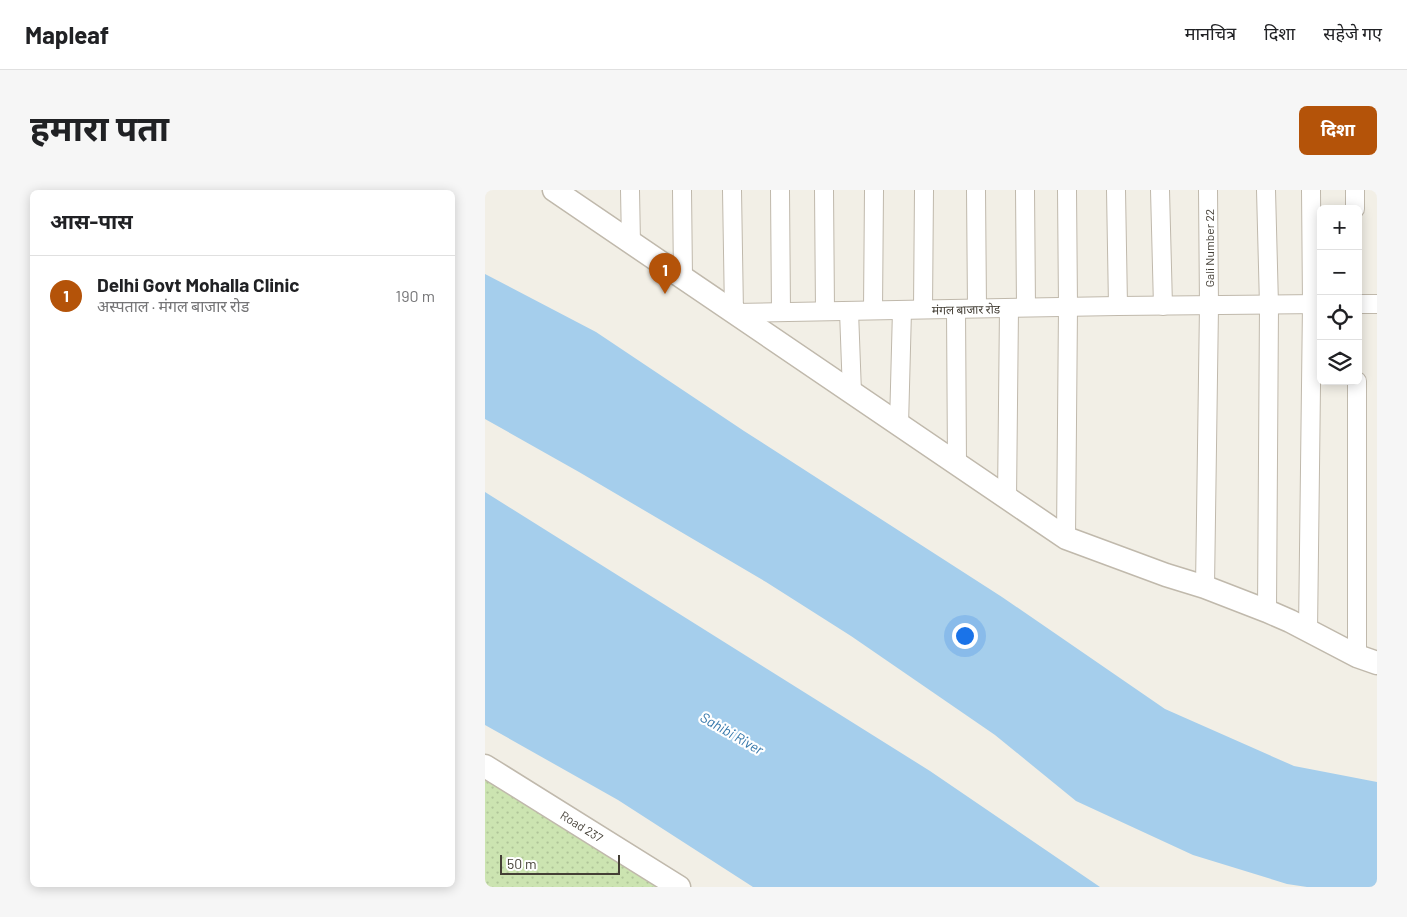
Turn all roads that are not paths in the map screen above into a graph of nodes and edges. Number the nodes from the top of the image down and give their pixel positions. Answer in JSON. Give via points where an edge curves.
{"nodes":[{"id":1,"x":630,"y":190,"type":"edge"},
{"id":2,"x":682,"y":190,"type":"edge"},
{"id":3,"x":731,"y":190,"type":"edge"},
{"id":4,"x":780,"y":190,"type":"edge"},
{"id":5,"x":825,"y":190,"type":"edge"},
{"id":6,"x":874,"y":190,"type":"edge"},
{"id":7,"x":924,"y":190,"type":"edge"},
{"id":8,"x":976,"y":190,"type":"edge"},
{"id":9,"x":1025,"y":190,"type":"edge"},
{"id":10,"x":1067,"y":190,"type":"edge"},
{"id":11,"x":1116,"y":190,"type":"edge"},
{"id":12,"x":1160,"y":190,"type":"edge"},
{"id":13,"x":1208,"y":190,"type":"edge"},
{"id":14,"x":1266,"y":190,"type":"edge"},
{"id":15,"x":1311,"y":190,"type":"edge"},
{"id":16,"x":1355,"y":190,"type":"edge"},
{"id":17,"x":566,"y":194,"type":"edge"},
{"id":18,"x":1355,"y":205,"type":"edge"},
{"id":19,"x":631,"y":243,"type":"junction"},
{"id":20,"x":683,"y":278,"type":"junction"},
{"id":21,"x":1317,"y":304,"type":"edge"},
{"id":22,"x":1362,"y":304,"type":"edge"},
{"id":23,"x":1377,"y":304,"type":"edge"},
{"id":24,"x":1269,"y":305,"type":"junction"},
{"id":25,"x":1118,"y":306,"type":"junction"},
{"id":26,"x":1163,"y":306,"type":"junction"},
{"id":27,"x":1209,"y":306,"type":"junction"},
{"id":28,"x":1068,"y":307,"type":"junction"},
{"id":29,"x":977,"y":308,"type":"junction"},
{"id":30,"x":1018,"y":308,"type":"junction"},
{"id":31,"x":923,"y":309,"type":"junction"},
{"id":32,"x":956,"y":309,"type":"junction"},
{"id":33,"x":873,"y":310,"type":"junction"},
{"id":34,"x":903,"y":310,"type":"junction"},
{"id":35,"x":825,"y":311,"type":"junction"},
{"id":36,"x":849,"y":311,"type":"junction"},
{"id":37,"x":781,"y":312,"type":"junction"},
{"id":38,"x":734,"y":313,"type":"junction"},
{"id":39,"x":1357,"y":385,"type":"edge"},
{"id":40,"x":852,"y":393,"type":"junction"},
{"id":41,"x":899,"y":425,"type":"junction"},
{"id":42,"x":957,"y":465,"type":"junction"},
{"id":43,"x":1007,"y":499,"type":"junction"},
{"id":44,"x":1066,"y":538,"type":"junction"},
{"id":45,"x":1205,"y":587,"type":"junction"},
{"id":46,"x":1267,"y":611,"type":"junction"},
{"id":47,"x":1308,"y":632,"type":"junction"},
{"id":48,"x":1367,"y":660,"type":"edge"},
{"id":49,"x":485,"y":766,"type":"edge"},
{"id":50,"x":679,"y":887,"type":"edge"}],
"edges":[{"from":1,"to":19,"type":"street"},
{"from":2,"to":20,"type":"street"},
{"from":3,"to":38,"type":"street"},
{"from":4,"to":37,"type":"street"},
{"from":5,"to":35,"type":"street"},
{"from":6,"to":33,"type":"street"},
{"from":7,"to":31,"type":"street"},
{"from":8,"to":29,"type":"street"},
{"from":9,"to":30,"type":"street"},
{"from":10,"to":28,"type":"street"},
{"from":11,"to":25,"type":"street"},
{"from":12,"to":26,"type":"street"},
{"from":13,"to":27,"type":"street","name":"Gali Number 22"},
{"from":14,"to":24,"type":"street"},
{"from":15,"to":21,"type":"street"},
{"from":16,"to":18,"type":"street"},
{"from":17,"to":19,"type":"street"},
{"from":19,"to":20,"type":"street"},
{"from":20,"to":38,"type":"street"},
{"from":21,"to":24,"type":"street","name":"मंगल बाजार रोड"},
{"from":21,"to":47,"type":"street"},
{"from":22,"to":23,"type":"street"},
{"from":24,"to":27,"type":"street","name":"मंगल बाजार रोड"},
{"from":24,"to":46,"type":"street"},
{"from":25,"to":26,"type":"street","name":"मंगल बाजार रोड"},
{"from":25,"to":28,"type":"street","name":"मंगल बाजार रोड"},
{"from":26,"to":27,"type":"street","name":"मंगल बाजार रोड"},
{"from":27,"to":45,"type":"street","name":"Gali Number 22"},
{"from":28,"to":30,"type":"street","name":"मंगल बाजार रोड"},
{"from":28,"to":44,"type":"street"},
{"from":29,"to":30,"type":"street","name":"मंगल बाजार रोड"},
{"from":29,"to":32,"type":"street","name":"मंगल बाजार रोड"},
{"from":30,"to":43,"type":"street"},
{"from":31,"to":32,"type":"street","name":"मंगल बाजार रोड"},
{"from":31,"to":34,"type":"street","name":"मंगल बाजार रोड"},
{"from":32,"to":42,"type":"street"},
{"from":33,"to":34,"type":"street","name":"मंगल बाजार रोड"},
{"from":33,"to":36,"type":"street","name":"मंगल बाजार रोड"},
{"from":34,"to":41,"type":"street"},
{"from":35,"to":36,"type":"street","name":"मंगल बाजार रोड"},
{"from":35,"to":37,"type":"street","name":"मंगल बाजार रोड"},
{"from":36,"to":40,"type":"street"},
{"from":37,"to":38,"type":"street","name":"मंगल बाजार रोड"},
{"from":38,"to":40,"type":"street"},
{"from":39,"to":48,"type":"street"},
{"from":40,"to":41,"type":"street"},
{"from":41,"to":42,"type":"street"},
{"from":42,"to":43,"type":"street"},
{"from":43,"to":44,"type":"street"},
{"from":44,"to":45,"type":"street","via":[[1166,576]]},
{"from":45,"to":46,"type":"street"},
{"from":46,"to":47,"type":"street"},
{"from":47,"to":48,"type":"street"},
{"from":49,"to":50,"type":"street","name":"Road 237"}]}
